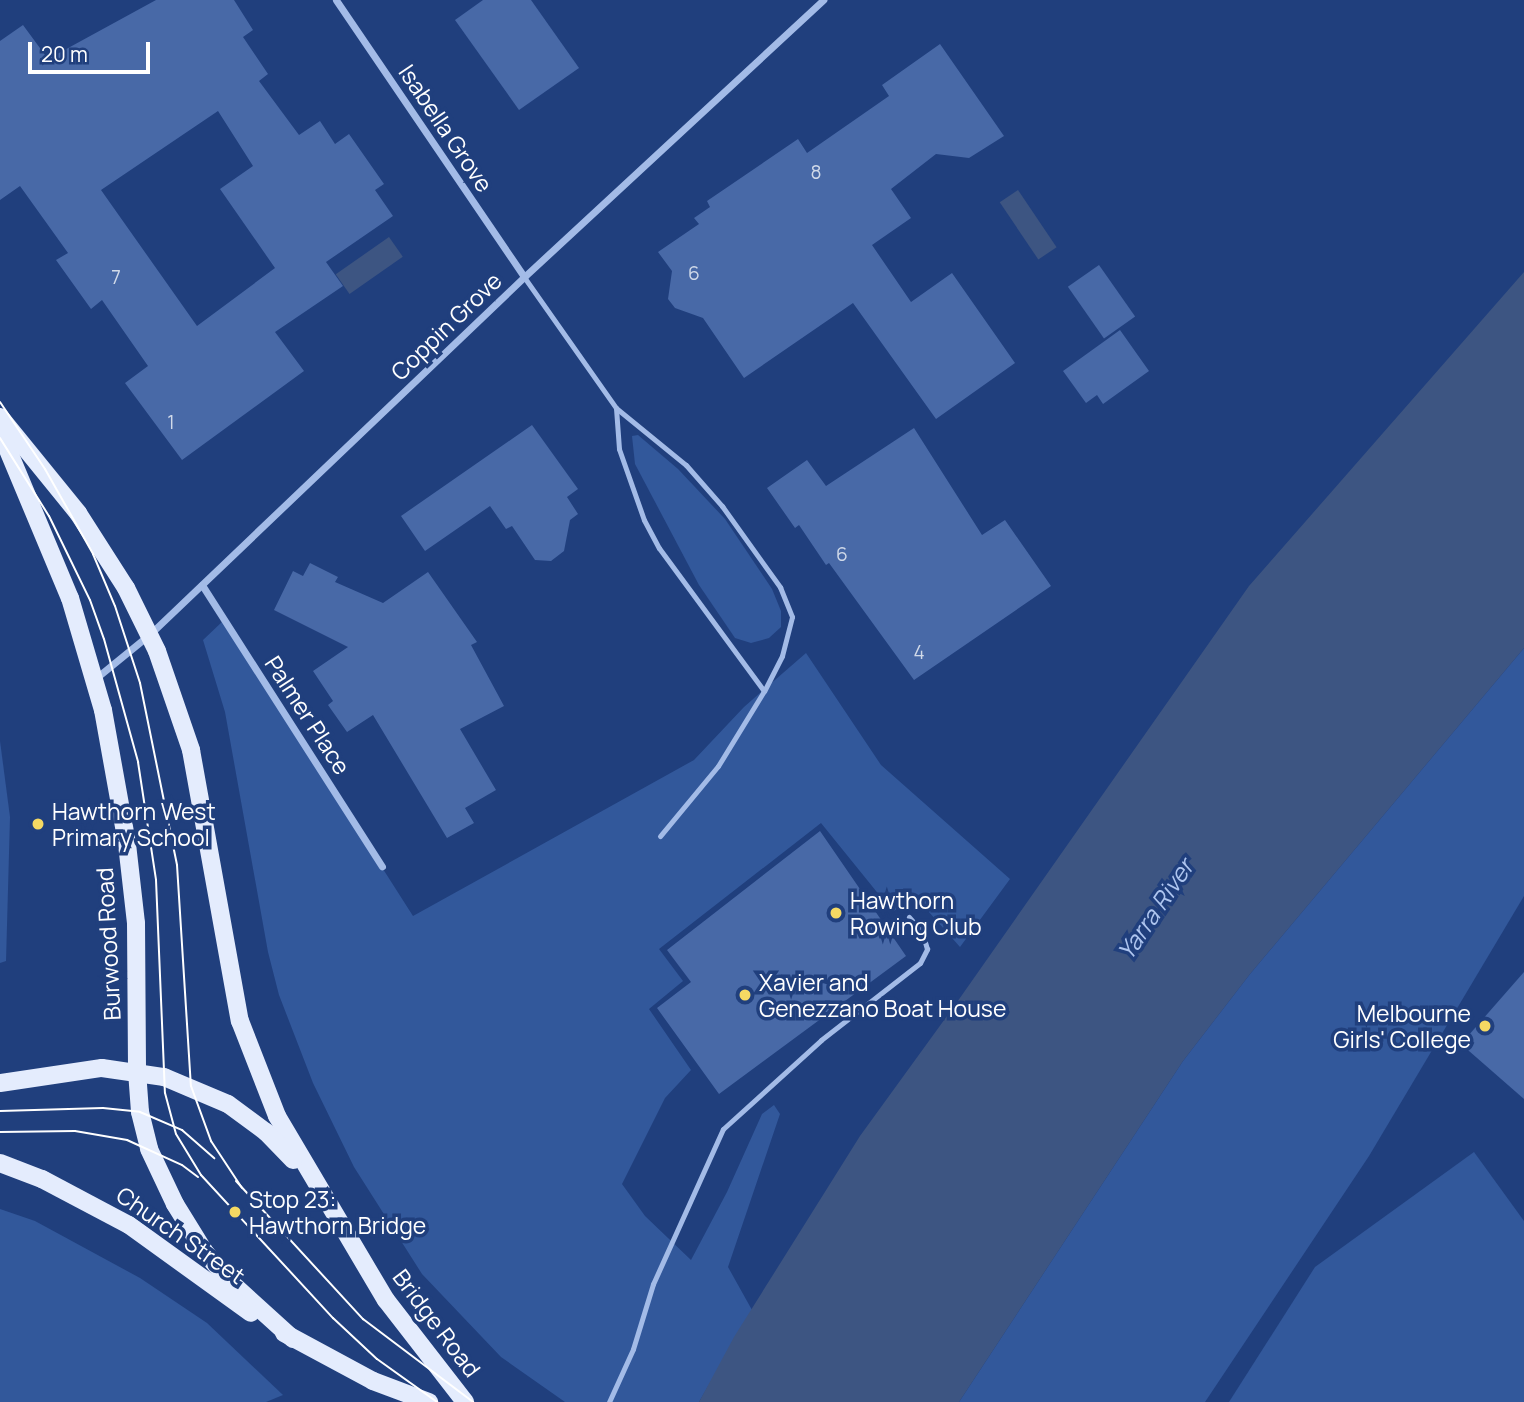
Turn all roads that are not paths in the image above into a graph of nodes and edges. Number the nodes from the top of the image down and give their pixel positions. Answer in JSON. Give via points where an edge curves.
{"nodes":[{"id":1,"x":336,"y":0,"type":"edge"},
{"id":2,"x":823,"y":0,"type":"edge"},
{"id":3,"x":524,"y":277,"type":"junction"},
{"id":4,"x":616,"y":408,"type":"junction"},
{"id":5,"x":0,"y":417,"type":"edge"},
{"id":6,"x":0,"y":431,"type":"edge"},
{"id":7,"x":202,"y":584,"type":"junction"},
{"id":8,"x":150,"y":634,"type":"junction"},
{"id":9,"x":96,"y":678,"type":"junction"},
{"id":10,"x":764,"y":691,"type":"junction"},
{"id":11,"x":660,"y":836,"type":"dead end"},
{"id":12,"x":382,"y":866,"type":"dead end"},
{"id":13,"x":909,"y":916,"type":"dead end"},
{"id":14,"x":137,"y":1071,"type":"junction"},
{"id":15,"x":0,"y":1083,"type":"edge"},
{"id":16,"x":0,"y":1163,"type":"edge"},
{"id":17,"x":326,"y":1202,"type":"junction"},
{"id":18,"x":293,"y":1339,"type":"junction"},
{"id":19,"x":429,"y":1402,"type":"edge"},
{"id":20,"x":465,"y":1402,"type":"edge"},
{"id":21,"x":609,"y":1402,"type":"edge"}],
"edges":[{"from":1,"to":3,"type":"street","name":"Isabella Grove"},
{"from":2,"to":3,"type":"street","name":"Coppin Grove"},
{"from":3,"to":4,"type":"lane"},
{"from":3,"to":7,"type":"street","name":"Coppin Grove"},
{"from":4,"to":10,"type":"lane","via":[[620,449],[649,530],[708,619]]},
{"from":4,"to":10,"type":"lane","via":[[686,465],[780,587],[792,617],[782,656]]},
{"from":5,"to":8,"type":"main road","via":[[78,513]]},
{"from":6,"to":9,"type":"main road","name":"Burwood Road","via":[[70,598]]},
{"from":7,"to":8,"type":"street","name":"Coppin Grove"},
{"from":7,"to":12,"type":"street","name":"Palmer Place"},
{"from":8,"to":9,"type":"street","name":"Coppin Grove"},
{"from":8,"to":17,"type":"main road","via":[[191,750],[243,1031],[276,1116]]},
{"from":9,"to":14,"type":"main road","name":"Burwood Road","via":[[127,844],[136,923]]},
{"from":10,"to":11,"type":"lane","via":[[718,766]]},
{"from":13,"to":21,"type":"lane","via":[[922,932],[927,949],[920,963],[821,1040],[723,1129],[653,1283]]},
{"from":14,"to":15,"type":"main road","via":[[73,1070]]},
{"from":14,"to":17,"type":"main road","via":[[191,1086],[252,1120],[287,1152]]},
{"from":14,"to":18,"type":"main road","name":"Burwood Road","via":[[149,1149],[183,1216],[228,1280]]},
{"from":16,"to":18,"type":"main road","name":"Church Street","via":[[43,1179],[129,1225],[225,1297]]},
{"from":17,"to":20,"type":"main road","name":"Bridge Road","via":[[386,1300]]},
{"from":18,"to":19,"type":"main road","via":[[373,1381]]}]}
